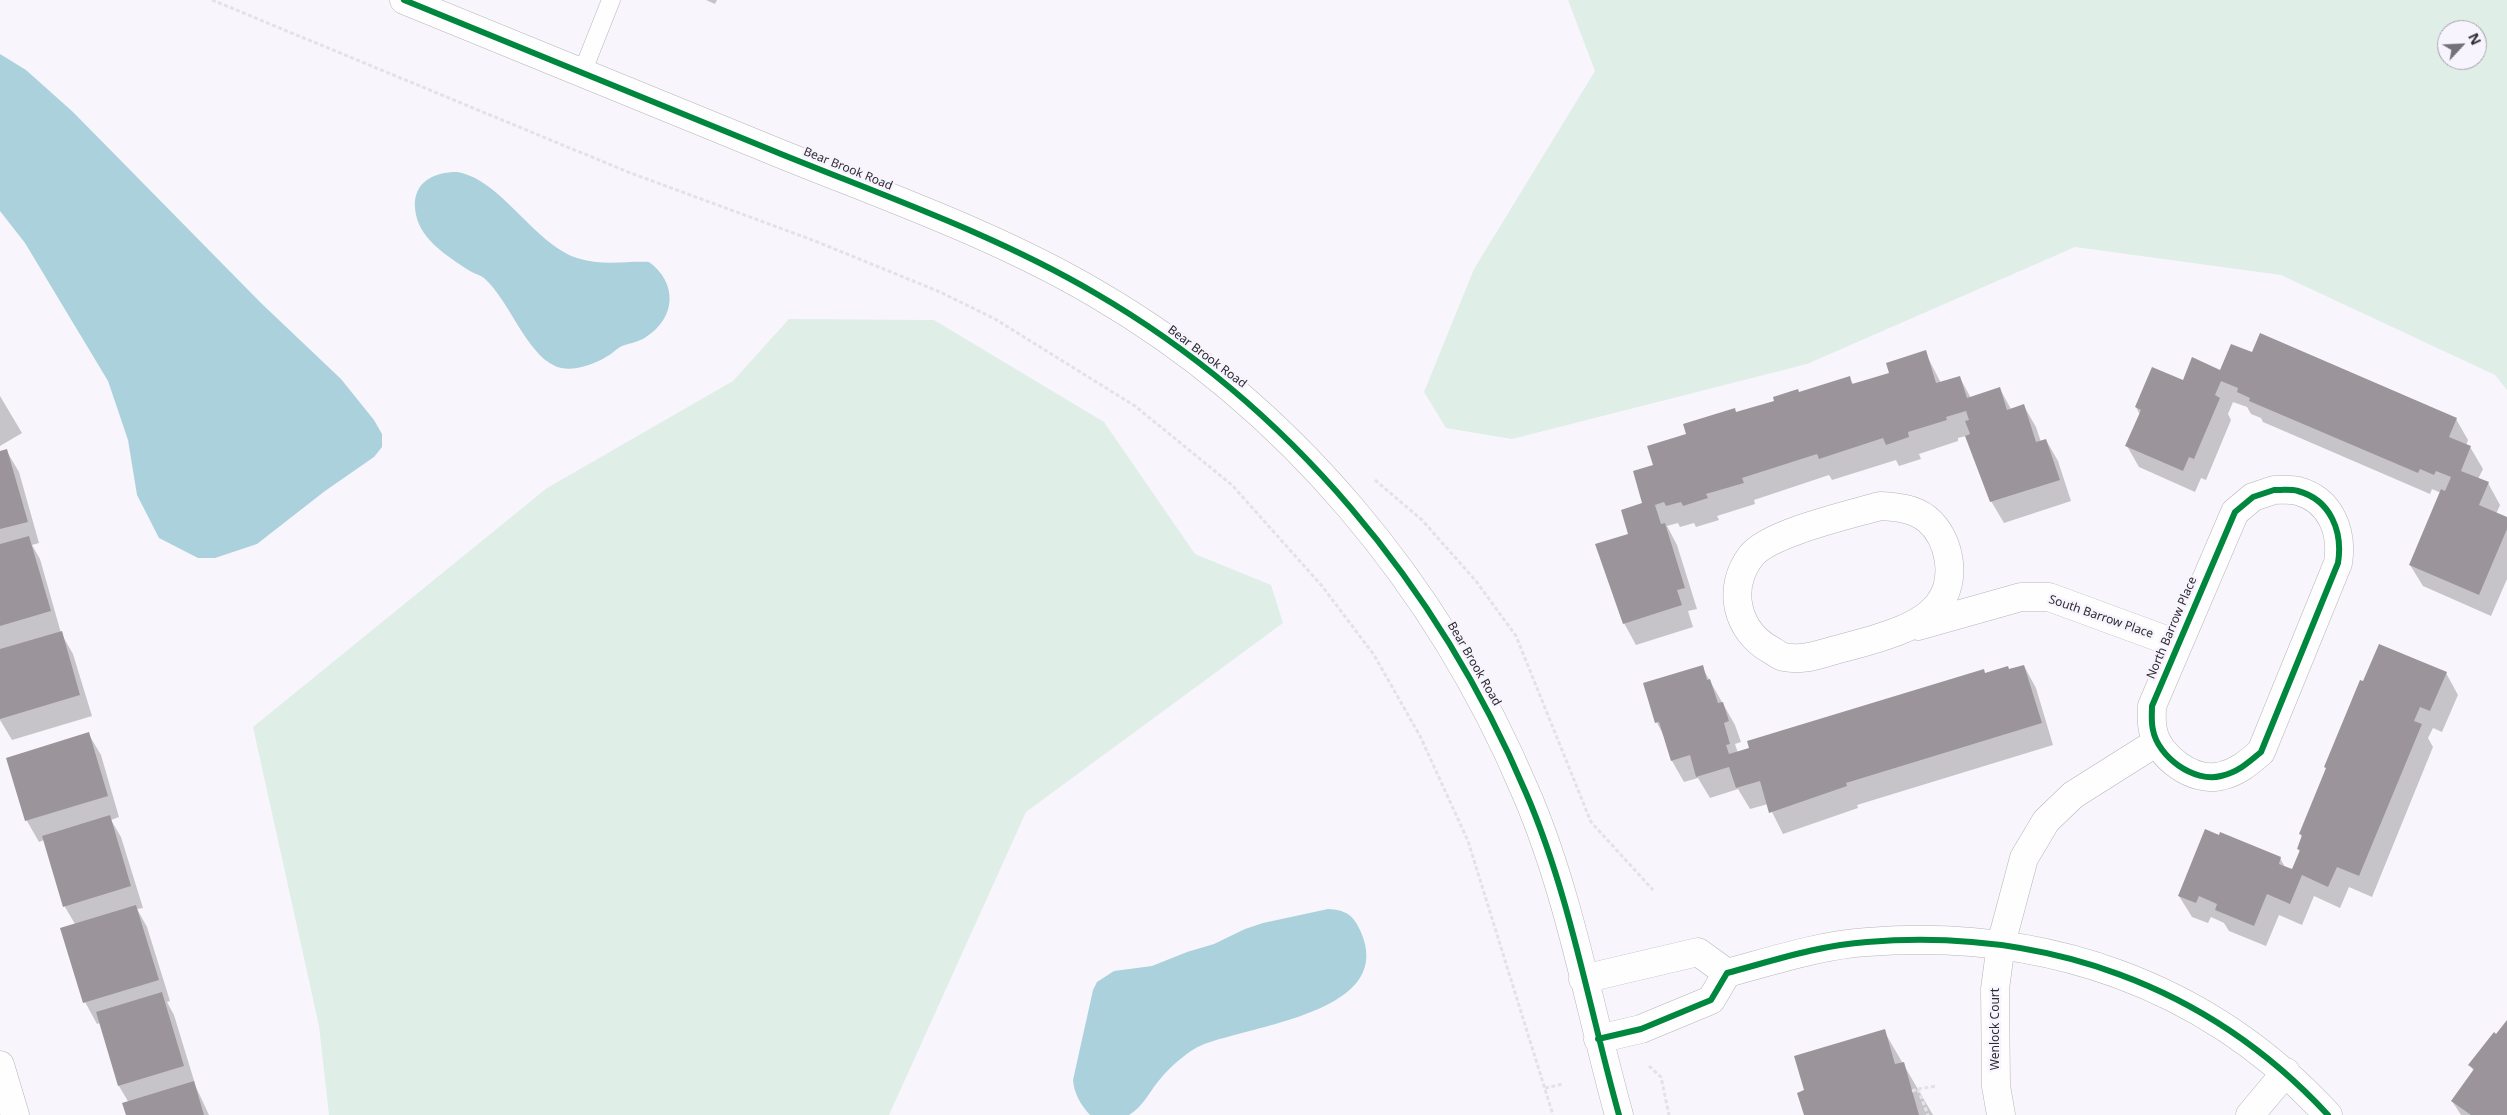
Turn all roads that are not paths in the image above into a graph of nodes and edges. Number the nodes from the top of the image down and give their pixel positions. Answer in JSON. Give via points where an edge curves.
{"nodes":[{"id":1,"x":404,"y":0,"type":"edge"},
{"id":2,"x":611,"y":0,"type":"edge"},
{"id":3,"x":582,"y":73,"type":"junction"},
{"id":4,"x":1909,"y":628,"type":"junction"},
{"id":5,"x":2177,"y":644,"type":"junction"},
{"id":6,"x":2157,"y":742,"type":"junction"},
{"id":7,"x":2001,"y":944,"type":"junction"},
{"id":8,"x":1727,"y":974,"type":"junction"},
{"id":9,"x":1583,"y":979,"type":"junction"},
{"id":10,"x":1598,"y":1039,"type":"junction"},
{"id":11,"x":0,"y":1066,"type":"edge"},
{"id":12,"x":2286,"y":1072,"type":"junction"},
{"id":13,"x":14,"y":1115,"type":"edge"},
{"id":14,"x":1619,"y":1115,"type":"edge"},
{"id":15,"x":2001,"y":1115,"type":"edge"},
{"id":16,"x":2250,"y":1115,"type":"edge"},
{"id":17,"x":2328,"y":1115,"type":"edge"}],
"edges":[{"from":1,"to":3,"type":"street","name":"Bear Brook Road"},
{"from":2,"to":3,"type":"lane"},
{"from":3,"to":9,"type":"street","name":"Bear Brook Road","via":[[998,242],[1096,293],[1172,343],[1243,399],[1322,475],[1382,544],[1435,617],[1481,696],[1528,795],[1554,868]]},
{"from":4,"to":4,"type":"street","name":"South Barrow Place","via":[[1806,658],[1782,657],[1757,642],[1742,622],[1737,600],[1739,579],[1751,556],[1771,540],[1880,506],[1904,508],[1927,519],[1942,538],[1949,558],[1948,583],[1938,605]]},
{"from":4,"to":5,"type":"street","name":"South Barrow Place","via":[[2021,597],[2049,597]]},
{"from":5,"to":6,"type":"street","name":"North Barrow Place","via":[[2152,706]]},
{"from":5,"to":6,"type":"street","name":"North Barrow Place","via":[[2235,512],[2253,497],[2274,490],[2298,491],[2320,503],[2335,523],[2341,545],[2338,563],[2261,752],[2242,768],[2219,776],[2194,774],[2172,762]]},
{"from":6,"to":7,"type":"street","via":[[2073,795],[2046,821],[2024,858]]},
{"from":7,"to":8,"type":"street","via":[[1932,938],[1865,942],[1790,956]]},
{"from":7,"to":12,"type":"street","via":[[2036,949],[2101,967],[2171,996],[2230,1029]]},
{"from":7,"to":15,"type":"street","name":"Wenlock Court","via":[[1995,989],[1994,1056]]},
{"from":8,"to":9,"type":"street","via":[[1698,952]]},
{"from":8,"to":10,"type":"street","via":[[1711,1000],[1641,1028]]},
{"from":9,"to":10,"type":"street","name":"Bear Brook Road"},
{"from":10,"to":14,"type":"street","name":"Bear Brook Road"},
{"from":11,"to":13,"type":"street"},
{"from":12,"to":16,"type":"street"},
{"from":12,"to":17,"type":"street"}]}
